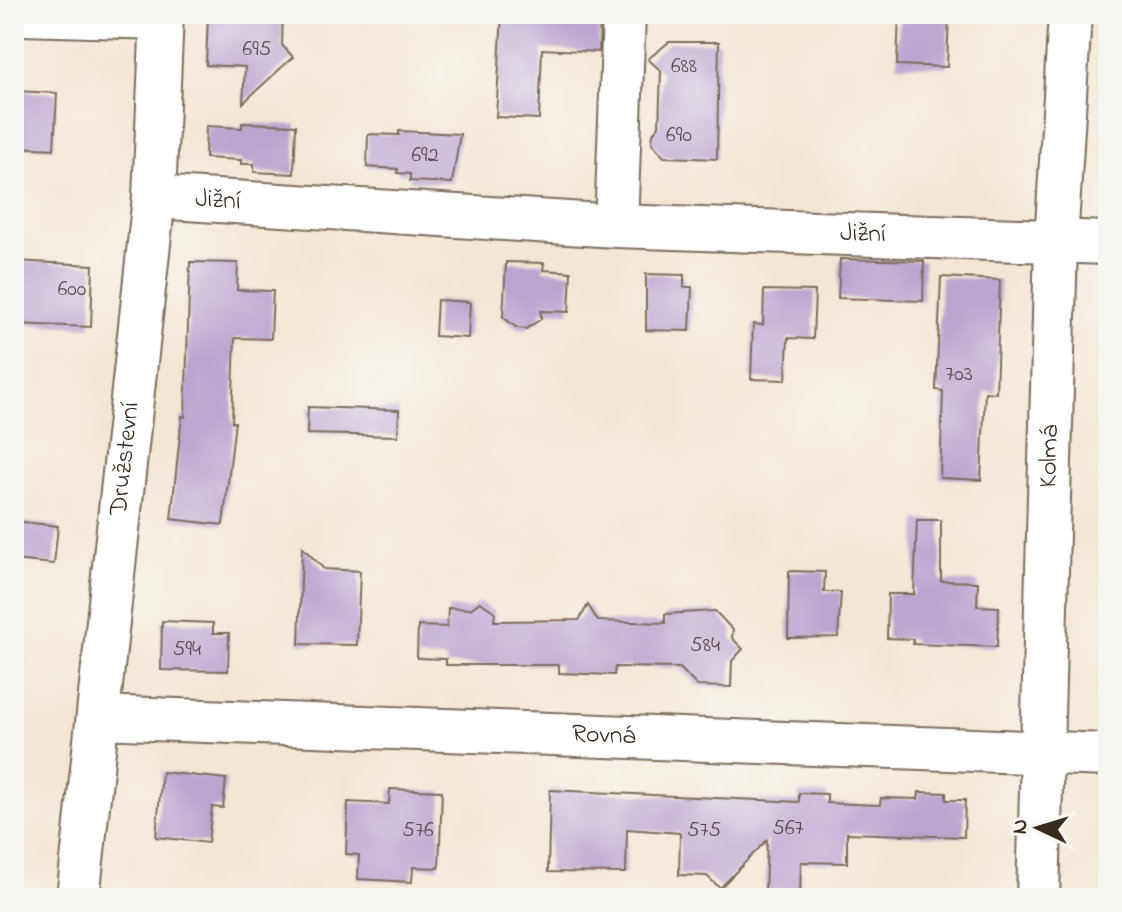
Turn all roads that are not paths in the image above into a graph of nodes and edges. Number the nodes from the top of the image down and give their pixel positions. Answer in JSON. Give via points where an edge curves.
{"nodes":[{"id":1,"x":22,"y":14,"type":"edge"},
{"id":2,"x":624,"y":14,"type":"edge"},
{"id":3,"x":1070,"y":14,"type":"edge"},
{"id":4,"x":162,"y":16,"type":"edge"},
{"id":5,"x":154,"y":197,"type":"junction"},
{"id":6,"x":616,"y":226,"type":"junction"},
{"id":7,"x":1056,"y":243,"type":"junction"},
{"id":8,"x":1108,"y":243,"type":"edge"},
{"id":9,"x":98,"y":717,"type":"junction"},
{"id":10,"x":1044,"y":754,"type":"junction"},
{"id":11,"x":1108,"y":755,"type":"edge"},
{"id":12,"x":78,"y":898,"type":"edge"},
{"id":13,"x":1038,"y":898,"type":"edge"}],
"edges":[{"from":1,"to":4,"type":"street","name":"Družstevní"},
{"from":2,"to":6,"type":"street"},
{"from":3,"to":7,"type":"street","name":"Kolmá"},
{"from":4,"to":5,"type":"street","name":"Družstevní"},
{"from":5,"to":6,"type":"street","name":"Jižní"},
{"from":5,"to":9,"type":"street","name":"Družstevní"},
{"from":6,"to":7,"type":"street","name":"Jižní"},
{"from":7,"to":8,"type":"street","name":"Jižní"},
{"from":7,"to":10,"type":"street","name":"Kolmá"},
{"from":9,"to":10,"type":"street","name":"Rovná"},
{"from":9,"to":12,"type":"street","name":"Družstevní"},
{"from":10,"to":11,"type":"street","name":"Rovná"},
{"from":10,"to":13,"type":"street","name":"Kolmá"}]}
